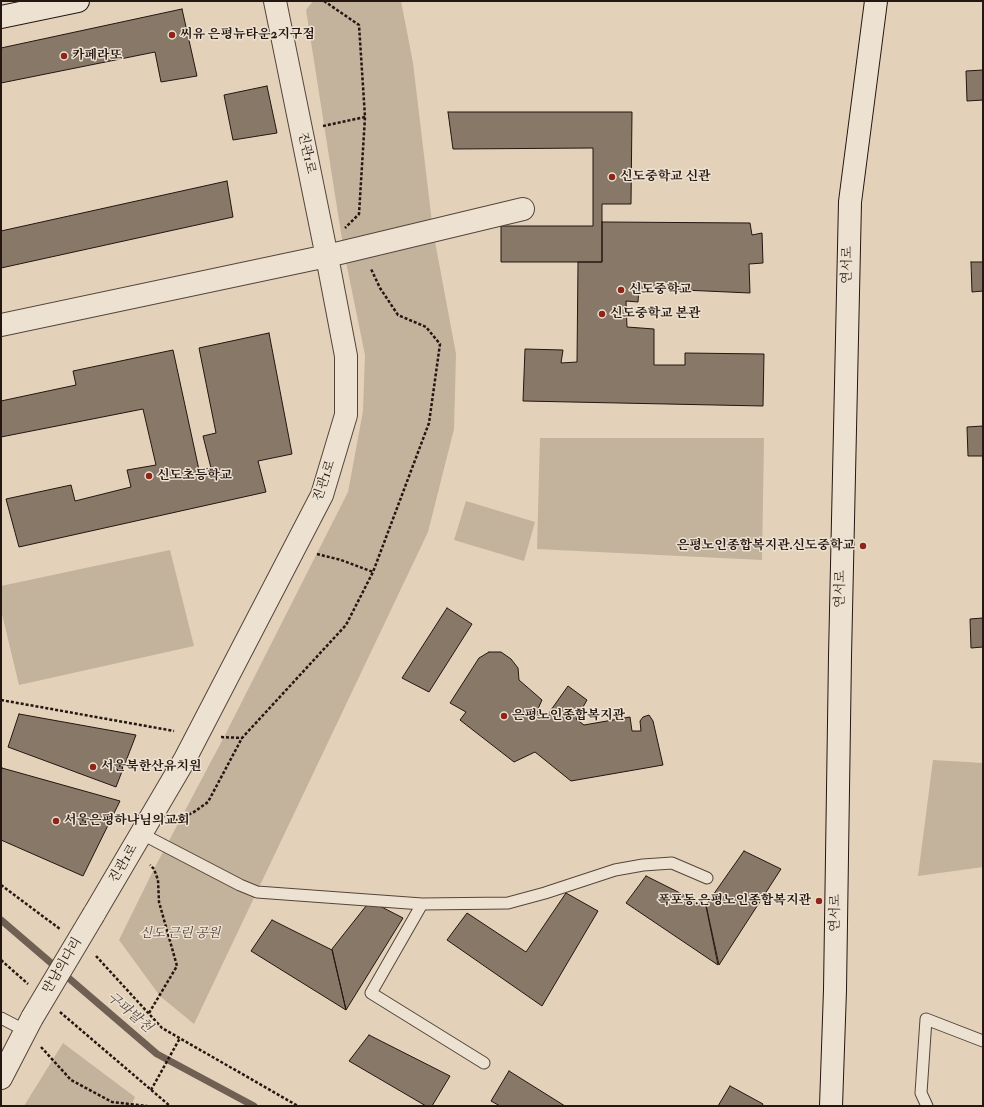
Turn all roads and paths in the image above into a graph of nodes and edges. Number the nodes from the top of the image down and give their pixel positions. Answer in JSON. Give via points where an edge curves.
{"nodes":[{"id":1,"x":78,"y":1,"type":"edge"},
{"id":2,"x":275,"y":1,"type":"edge"},
{"id":3,"x":324,"y":1,"type":"edge"},
{"id":4,"x":876,"y":1,"type":"edge"},
{"id":5,"x":1,"y":17,"type":"edge"},
{"id":6,"x":365,"y":117,"type":"junction"},
{"id":7,"x":321,"y":127,"type":"dead end"},
{"id":8,"x":523,"y":209,"type":"dead end"},
{"id":9,"x":341,"y":232,"type":"dead end"},
{"id":10,"x":327,"y":256,"type":"junction"},
{"id":11,"x":366,"y":268,"type":"dead end"},
{"id":12,"x":1,"y":325,"type":"edge"},
{"id":13,"x":314,"y":552,"type":"dead end"},
{"id":14,"x":373,"y":572,"type":"junction"},
{"id":15,"x":1,"y":700,"type":"edge"},
{"id":16,"x":176,"y":732,"type":"dead end"},
{"id":17,"x":219,"y":737,"type":"dead end"},
{"id":18,"x":242,"y":738,"type":"junction"},
{"id":19,"x":171,"y":823,"type":"dead end"},
{"id":20,"x":142,"y":834,"type":"junction"},
{"id":21,"x":145,"y":860,"type":"dead end"},
{"id":22,"x":707,"y":878,"type":"dead end"},
{"id":23,"x":1,"y":885,"type":"edge"},
{"id":24,"x":422,"y":904,"type":"junction"},
{"id":25,"x":94,"y":914,"type":"joint"},
{"id":26,"x":62,"y":930,"type":"dead end"},
{"id":27,"x":92,"y":953,"type":"dead end"},
{"id":28,"x":1,"y":960,"type":"edge"},
{"id":29,"x":31,"y":986,"type":"dead end"},
{"id":30,"x":55,"y":1007,"type":"dead end"},
{"id":31,"x":149,"y":1013,"type":"junction"},
{"id":32,"x":1,"y":1018,"type":"edge"},
{"id":33,"x":32,"y":1030,"type":"junction"},
{"id":34,"x":180,"y":1038,"type":"junction"},
{"id":35,"x":983,"y":1041,"type":"edge"},
{"id":36,"x":484,"y":1063,"type":"dead end"},
{"id":37,"x":1,"y":1078,"type":"edge"},
{"id":38,"x":151,"y":1090,"type":"junction"},
{"id":39,"x":147,"y":1106,"type":"edge"},
{"id":40,"x":170,"y":1106,"type":"edge"},
{"id":41,"x":298,"y":1106,"type":"edge"},
{"id":42,"x":831,"y":1106,"type":"edge"},
{"id":43,"x":927,"y":1106,"type":"edge"}],
"edges":[{"from":1,"to":5,"type":"street"},
{"from":2,"to":10,"type":"street","name":"진관1로"},
{"from":3,"to":6,"type":"path","via":[[359,25]]},
{"from":4,"to":42,"type":"street","name":"연서로","via":[[850,202]]},
{"from":6,"to":7,"type":"path"},
{"from":6,"to":9,"type":"path","via":[[359,214]]},
{"from":8,"to":10,"type":"street"},
{"from":10,"to":12,"type":"street"},
{"from":10,"to":20,"type":"street","name":"진관1로","via":[[346,356],[346,415],[322,495],[185,760]]},
{"from":11,"to":14,"type":"path","via":[[372,269],[380,288],[398,315],[426,327],[440,344],[429,423]]},
{"from":13,"to":14,"type":"path"},
{"from":14,"to":18,"type":"path","via":[[346,625]]},
{"from":15,"to":16,"type":"path"},
{"from":17,"to":18,"type":"path"},
{"from":18,"to":19,"type":"path","via":[[208,802]]},
{"from":20,"to":24,"type":"lane","via":[[257,892]]},
{"from":20,"to":25,"type":"street","name":"진관1로"},
{"from":21,"to":31,"type":"path","via":[[154,869],[158,880],[159,902],[177,966]]},
{"from":22,"to":24,"type":"lane","via":[[672,863],[643,865],[616,870],[508,903]]},
{"from":23,"to":26,"type":"path"},
{"from":24,"to":36,"type":"lane","via":[[371,993]]},
{"from":25,"to":33,"type":"street","name":"만남의다리","bridge":true},
{"from":27,"to":31,"type":"path"},
{"from":28,"to":29,"type":"path"},
{"from":30,"to":38,"type":"path"},
{"from":31,"to":34,"type":"path","via":[[162,1028]]},
{"from":32,"to":33,"type":"lane"},
{"from":33,"to":37,"type":"street"},
{"from":33,"to":39,"type":"path","via":[[71,1080],[112,1102]]},
{"from":34,"to":38,"type":"path"},
{"from":34,"to":41,"type":"path"},
{"from":35,"to":43,"type":"lane","via":[[926,1019],[921,1093]]},
{"from":38,"to":40,"type":"path"}]}
